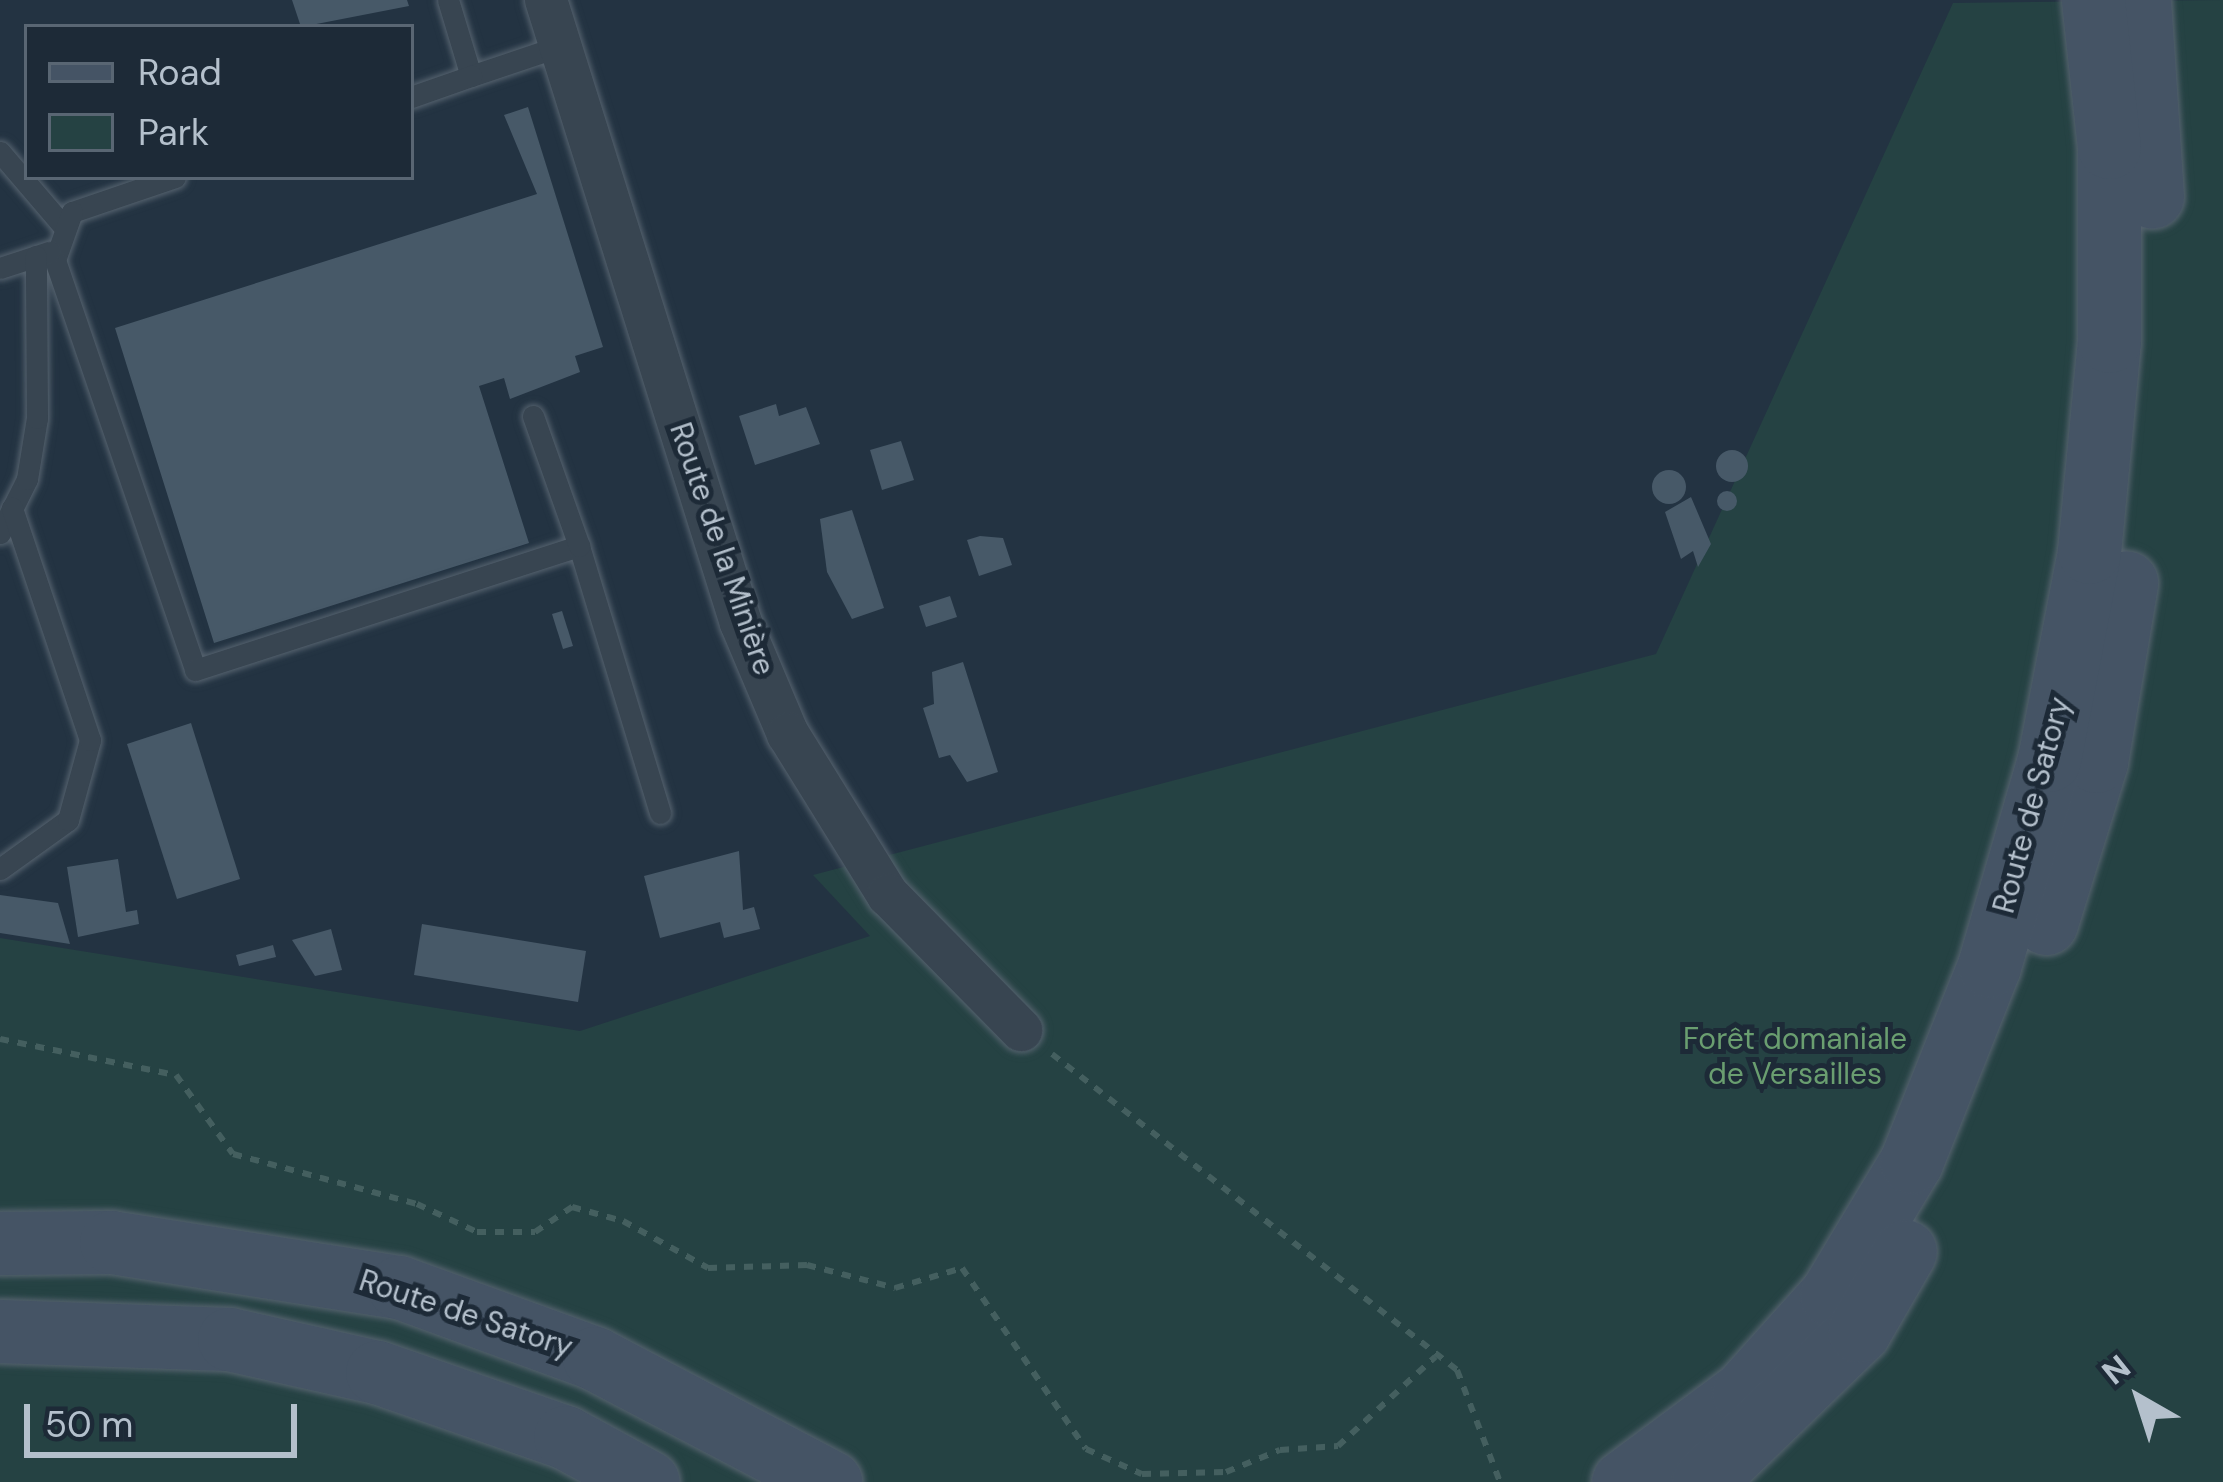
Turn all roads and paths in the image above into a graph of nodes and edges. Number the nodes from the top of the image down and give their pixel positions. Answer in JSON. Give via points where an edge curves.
{"nodes":[{"id":1,"x":448,"y":0,"type":"edge"},
{"id":2,"x":546,"y":0,"type":"edge"},
{"id":3,"x":2093,"y":0,"type":"edge"},
{"id":4,"x":2139,"y":0,"type":"edge"},
{"id":5,"x":560,"y":46,"type":"junction"},
{"id":6,"x":471,"y":76,"type":"junction"},
{"id":7,"x":414,"y":96,"type":"edge"},
{"id":8,"x":0,"y":152,"type":"edge"},
{"id":9,"x":166,"y":180,"type":"edge"},
{"id":10,"x":64,"y":227,"type":"junction"},
{"id":11,"x":46,"y":253,"type":"junction"},
{"id":12,"x":0,"y":268,"type":"edge"},
{"id":13,"x":533,"y":416,"type":"dead end"},
{"id":14,"x":13,"y":508,"type":"junction"},
{"id":15,"x":0,"y":533,"type":"edge"},
{"id":16,"x":579,"y":546,"type":"junction"},
{"id":17,"x":661,"y":813,"type":"dead end"},
{"id":18,"x":0,"y":869,"type":"edge"},
{"id":19,"x":1021,"y":1030,"type":"joint"},
{"id":20,"x":0,"y":1039,"type":"edge"},
{"id":21,"x":0,"y":1243,"type":"edge"},
{"id":22,"x":0,"y":1331,"type":"edge"},
{"id":23,"x":1435,"y":1357,"type":"junction"},
{"id":24,"x":648,"y":1482,"type":"edge"},
{"id":25,"x":830,"y":1482,"type":"edge"},
{"id":26,"x":1500,"y":1482,"type":"edge"},
{"id":27,"x":1623,"y":1482,"type":"edge"},
{"id":28,"x":1702,"y":1482,"type":"edge"}],
"edges":[{"from":1,"to":6,"type":"lane"},
{"from":2,"to":5,"type":"street","name":"Route de la Minière"},
{"from":3,"to":27,"type":"main road","name":"Route de Satory","via":[[2109,147],[2109,341],[2089,552],[2049,760],[1989,966],[1911,1162],[1831,1294],[1743,1393]]},
{"from":4,"to":28,"type":"main road","name":"Route de Satory","via":[[2151,338],[2096,761],[2024,994],[1932,1205],[1859,1331]]},
{"from":5,"to":6,"type":"lane"},
{"from":5,"to":19,"type":"street","name":"Route de la Minière","via":[[741,623],[788,734],[888,895]]},
{"from":6,"to":7,"type":"lane"},
{"from":8,"to":10,"type":"lane"},
{"from":9,"to":10,"type":"lane","via":[[73,212]]},
{"from":10,"to":11,"type":"lane"},
{"from":11,"to":12,"type":"lane"},
{"from":11,"to":14,"type":"lane","via":[[37,418]]},
{"from":11,"to":16,"type":"lane","via":[[195,670]]},
{"from":13,"to":16,"type":"lane"},
{"from":14,"to":15,"type":"lane"},
{"from":14,"to":18,"type":"lane","via":[[90,740],[68,820]]},
{"from":16,"to":17,"type":"lane"},
{"from":19,"to":23,"type":"path"},
{"from":20,"to":23,"type":"path","via":[[176,1075],[233,1154],[417,1204],[477,1232],[536,1232],[572,1208],[623,1221],[708,1268],[807,1265],[895,1288],[962,1268],[1086,1449],[1142,1474],[1226,1472],[1280,1450],[1339,1446]]},
{"from":21,"to":25,"type":"main road","name":"Route de Satory","via":[[110,1241],[399,1287],[594,1358]]},
{"from":22,"to":24,"type":"main road","via":[[229,1339],[377,1372],[565,1437]]},
{"from":23,"to":26,"type":"path","via":[[1457,1370],[1484,1417]]}]}
